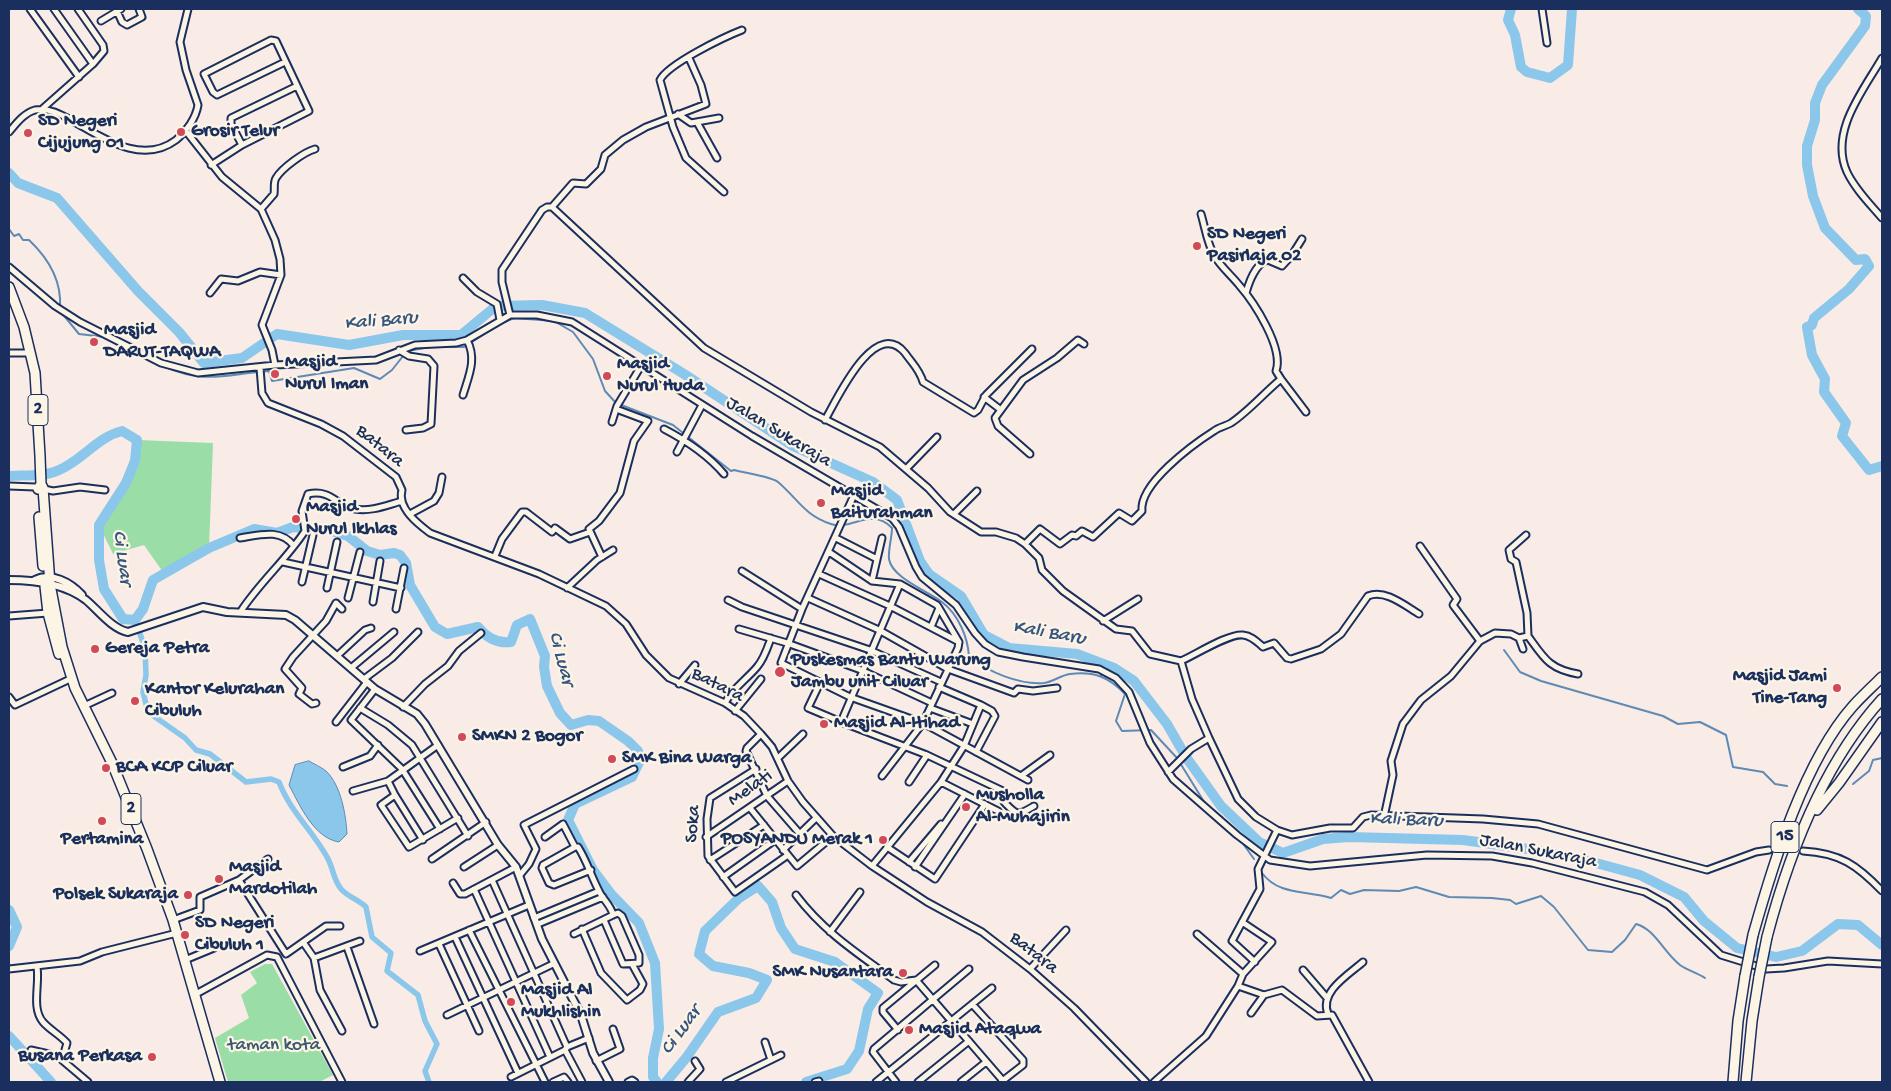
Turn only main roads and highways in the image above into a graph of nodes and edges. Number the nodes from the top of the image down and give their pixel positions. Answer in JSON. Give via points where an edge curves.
{"nodes":[{"id":1,"x":9,"y":287,"type":"edge"},
{"id":2,"x":47,"y":580,"type":"junction"},
{"id":3,"x":1882,"y":677,"type":"edge"},
{"id":4,"x":75,"y":688,"type":"junction"},
{"id":5,"x":1882,"y":699,"type":"edge"},
{"id":6,"x":1882,"y":722,"type":"edge"},
{"id":7,"x":1808,"y":820,"type":"junction"},
{"id":8,"x":220,"y":1082,"type":"edge"},
{"id":9,"x":1732,"y":1082,"type":"edge"},
{"id":10,"x":1746,"y":1082,"type":"edge"}],
"edges":[{"from":1,"to":2,"type":"highway","number":"2","via":[[31,353],[38,398]]},
{"from":2,"to":4,"type":"highway","number":"2"},
{"from":2,"to":4,"type":"highway","number":"2","via":[[48,614],[55,645],[68,680]]},
{"from":3,"to":9,"type":"highway","number":"15","bridge":true,"via":[[1852,707],[1827,742],[1773,869],[1746,976]]},
{"from":4,"to":8,"type":"highway","number":"2","via":[[112,763],[173,920]]},
{"from":5,"to":7,"type":"highway","number":"15","via":[[1824,785]]},
{"from":6,"to":7,"type":"highway"},
{"from":7,"to":10,"type":"highway","number":"15","bridge":true,"via":[[1786,874],[1768,937],[1752,1021]]}]}
